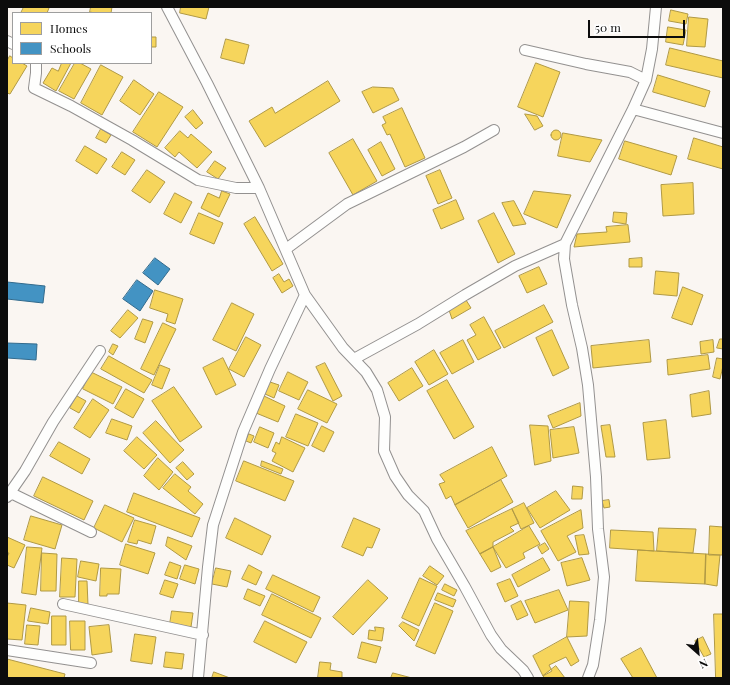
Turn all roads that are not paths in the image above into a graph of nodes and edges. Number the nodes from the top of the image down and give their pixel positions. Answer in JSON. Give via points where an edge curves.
{"nodes":[{"id":1,"x":167,"y":7,"type":"edge"},
{"id":2,"x":656,"y":7,"type":"edge"},
{"id":3,"x":525,"y":50,"type":"dead end"},
{"id":4,"x":36,"y":64,"type":"edge"},
{"id":5,"x":646,"y":80,"type":"junction"},
{"id":6,"x":633,"y":109,"type":"junction"},
{"id":7,"x":494,"y":130,"type":"dead end"},
{"id":8,"x":723,"y":133,"type":"edge"},
{"id":9,"x":259,"y":188,"type":"junction"},
{"id":10,"x":565,"y":244,"type":"junction"},
{"id":11,"x":286,"y":250,"type":"junction"},
{"id":12,"x":305,"y":295,"type":"junction"},
{"id":13,"x":100,"y":351,"type":"dead end"},
{"id":14,"x":354,"y":359,"type":"junction"},
{"id":15,"x":7,"y":496,"type":"edge"},
{"id":16,"x":91,"y":532,"type":"dead end"},
{"id":17,"x":63,"y":604,"type":"dead end"},
{"id":18,"x":203,"y":635,"type":"junction"},
{"id":19,"x":7,"y":650,"type":"edge"},
{"id":20,"x":91,"y":663,"type":"dead end"},
{"id":21,"x":198,"y":678,"type":"edge"},
{"id":22,"x":528,"y":678,"type":"edge"},
{"id":23,"x":588,"y":678,"type":"edge"}],
"edges":[{"from":1,"to":9,"type":"street"},
{"from":2,"to":5,"type":"street"},
{"from":3,"to":5,"type":"street","via":[[630,72]]},
{"from":4,"to":9,"type":"street","via":[[34,88],[78,109],[198,180],[236,188]]},
{"from":5,"to":6,"type":"street"},
{"from":6,"to":8,"type":"street"},
{"from":6,"to":10,"type":"street"},
{"from":7,"to":11,"type":"street","via":[[347,204]]},
{"from":9,"to":11,"type":"street"},
{"from":10,"to":14,"type":"street","via":[[515,266]]},
{"from":10,"to":23,"type":"street","via":[[564,259],[588,385],[604,577],[598,635]]},
{"from":11,"to":12,"type":"street"},
{"from":12,"to":14,"type":"street","via":[[343,348]]},
{"from":12,"to":18,"type":"street","via":[[243,432],[213,526]]},
{"from":13,"to":15,"type":"street"},
{"from":14,"to":22,"type":"street","via":[[377,390],[385,417],[384,451],[395,476],[424,512],[491,635]]},
{"from":15,"to":16,"type":"street","via":[[15,494]]},
{"from":17,"to":18,"type":"street"},
{"from":18,"to":21,"type":"street"},
{"from":19,"to":20,"type":"street"}]}
